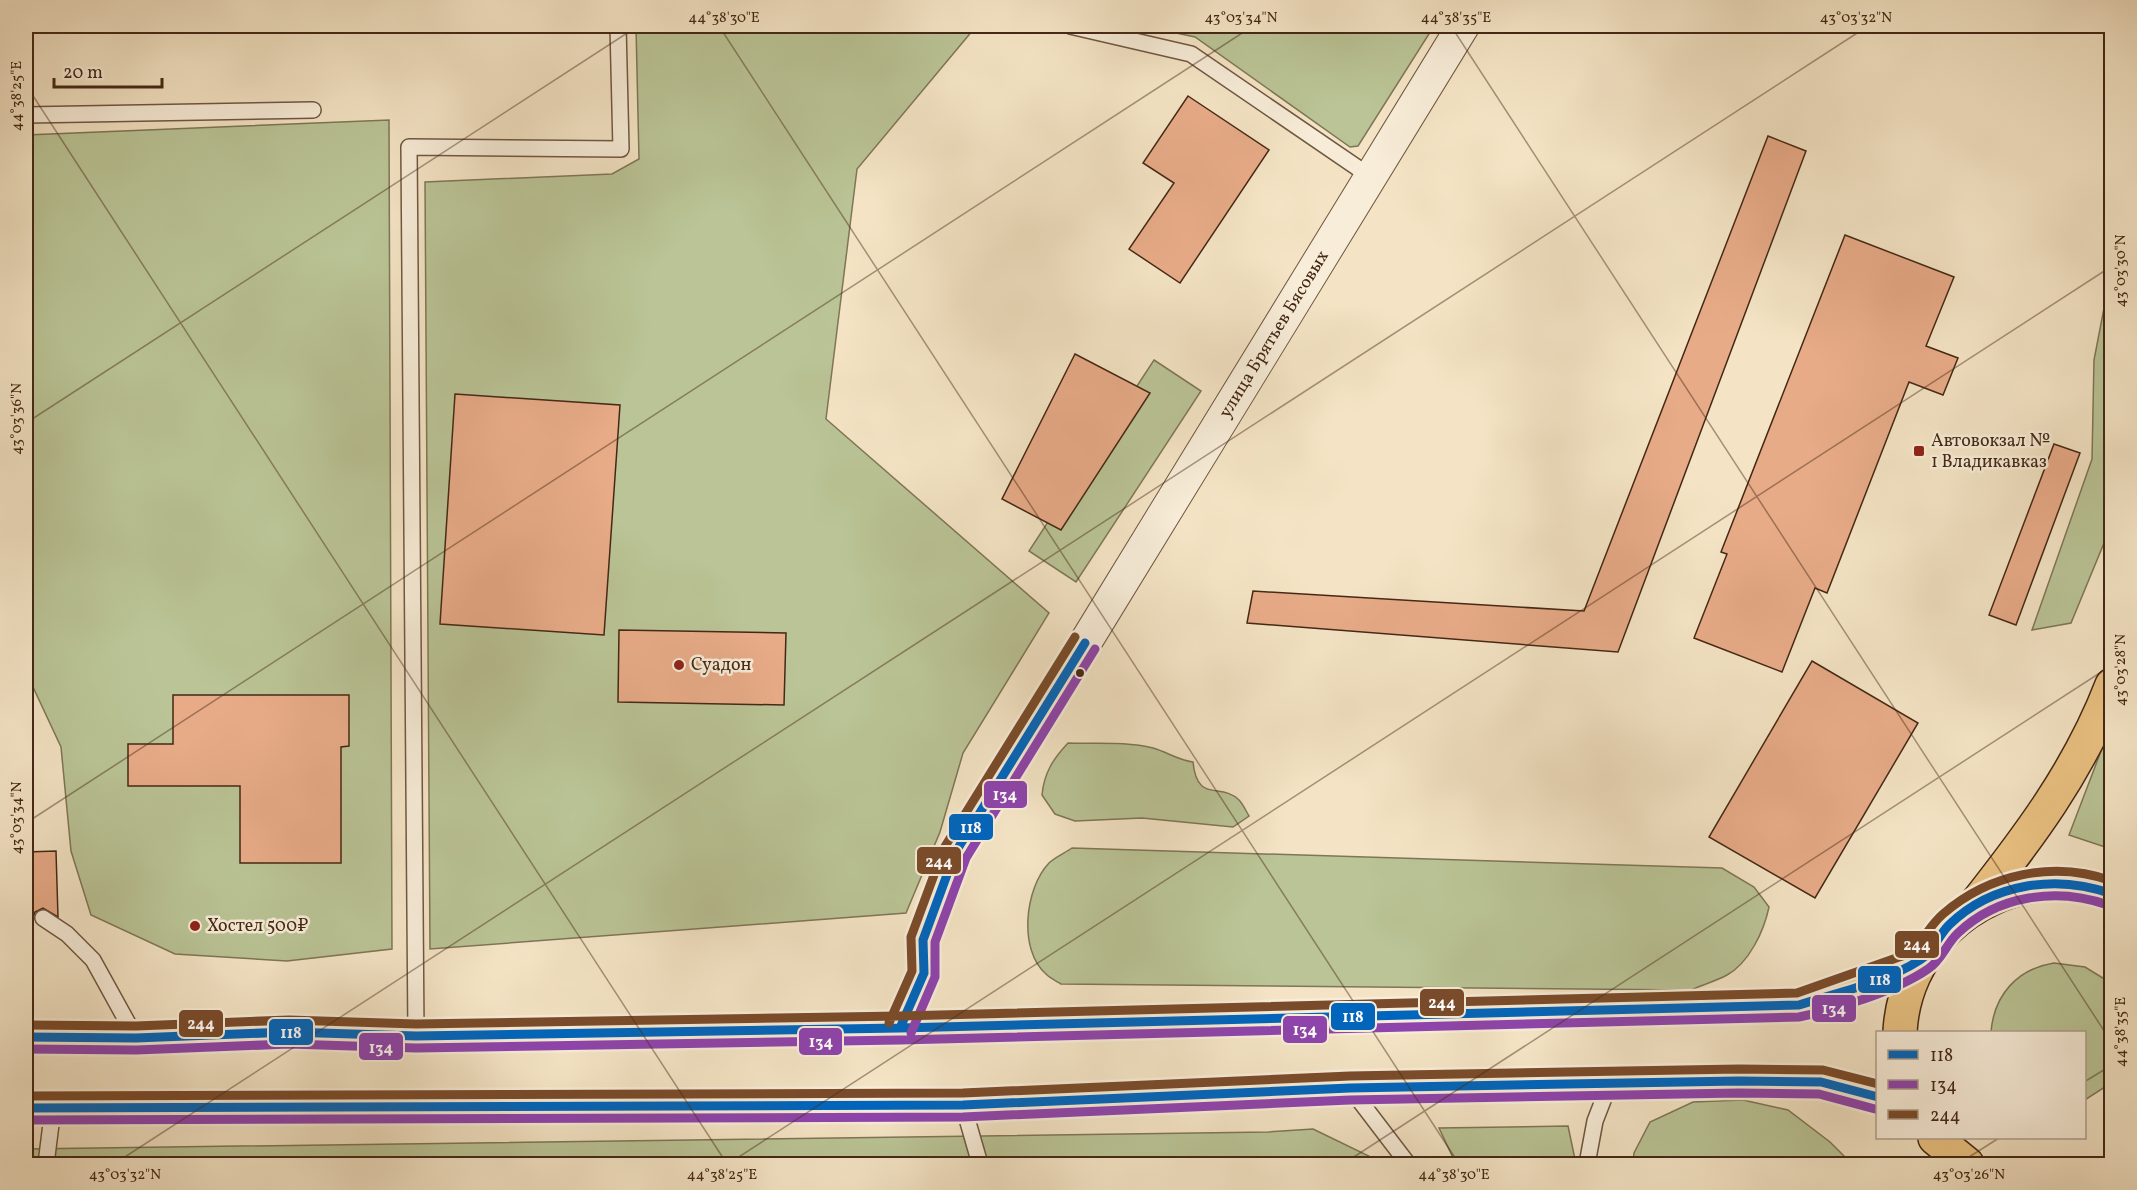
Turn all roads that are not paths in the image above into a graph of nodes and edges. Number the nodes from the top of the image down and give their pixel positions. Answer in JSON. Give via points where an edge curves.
{"nodes":[{"id":1,"x":618,"y":26,"type":"edge"},
{"id":2,"x":1070,"y":26,"type":"edge"},
{"id":3,"x":1463,"y":26,"type":"edge"},
{"id":4,"x":314,"y":110,"type":"dead end"},
{"id":5,"x":26,"y":115,"type":"edge"},
{"id":6,"x":1371,"y":177,"type":"junction"},
{"id":7,"x":1085,"y":644,"type":"joint"},
{"id":8,"x":2112,"y":685,"type":"edge"},
{"id":9,"x":2112,"y":894,"type":"edge"},
{"id":10,"x":1972,"y":909,"type":"junction"},
{"id":11,"x":44,"y":918,"type":"dead end"},
{"id":12,"x":1922,"y":960,"type":"junction"},
{"id":13,"x":900,"y":1028,"type":"junction"},
{"id":14,"x":1900,"y":1031,"type":"edge"},
{"id":15,"x":416,"y":1036,"type":"junction"},
{"id":16,"x":26,"y":1037,"type":"edge"},
{"id":17,"x":136,"y":1038,"type":"junction"},
{"id":18,"x":1609,"y":1085,"type":"junction"},
{"id":19,"x":1350,"y":1088,"type":"junction"},
{"id":20,"x":1876,"y":1096,"type":"edge"},
{"id":21,"x":963,"y":1105,"type":"junction"},
{"id":22,"x":39,"y":1108,"type":"edge"},
{"id":23,"x":46,"y":1164,"type":"edge"},
{"id":24,"x":980,"y":1164,"type":"edge"},
{"id":25,"x":1408,"y":1164,"type":"edge"},
{"id":26,"x":1587,"y":1164,"type":"edge"}],
"edges":[{"from":1,"to":15,"type":"lane","via":[[621,149],[410,147]]},
{"from":2,"to":6,"type":"lane","via":[[1191,54]]},
{"from":3,"to":6,"type":"street","name":"улица Брятьев Бясовых"},
{"from":4,"to":5,"type":"lane"},
{"from":6,"to":7,"type":"street","name":"улица Брятьев Бясовых"},
{"from":7,"to":13,"type":"lane","via":[[955,853],[923,940],[924,973]]},
{"from":8,"to":10,"type":"main road","via":[[2056,798]]},
{"from":9,"to":10,"type":"main road","via":[[2064,883],[2027,885],[1989,898]]},
{"from":10,"to":12,"type":"main road","via":[[1949,924]]},
{"from":11,"to":17,"type":"lane","via":[[93,960]]},
{"from":12,"to":13,"type":"main road","via":[[1799,1005]]},
{"from":12,"to":14,"type":"main road","via":[[1907,992]]},
{"from":13,"to":15,"type":"main road"},
{"from":15,"to":17,"type":"main road","via":[[289,1032]]},
{"from":16,"to":17,"type":"main road"},
{"from":18,"to":19,"type":"main road"},
{"from":18,"to":20,"type":"main road","via":[[1821,1082]]},
{"from":18,"to":26,"type":"lane","via":[[1595,1121]]},
{"from":19,"to":21,"type":"main road"},
{"from":19,"to":25,"type":"lane"},
{"from":21,"to":22,"type":"main road"},
{"from":21,"to":24,"type":"lane"},
{"from":22,"to":23,"type":"lane"}]}
